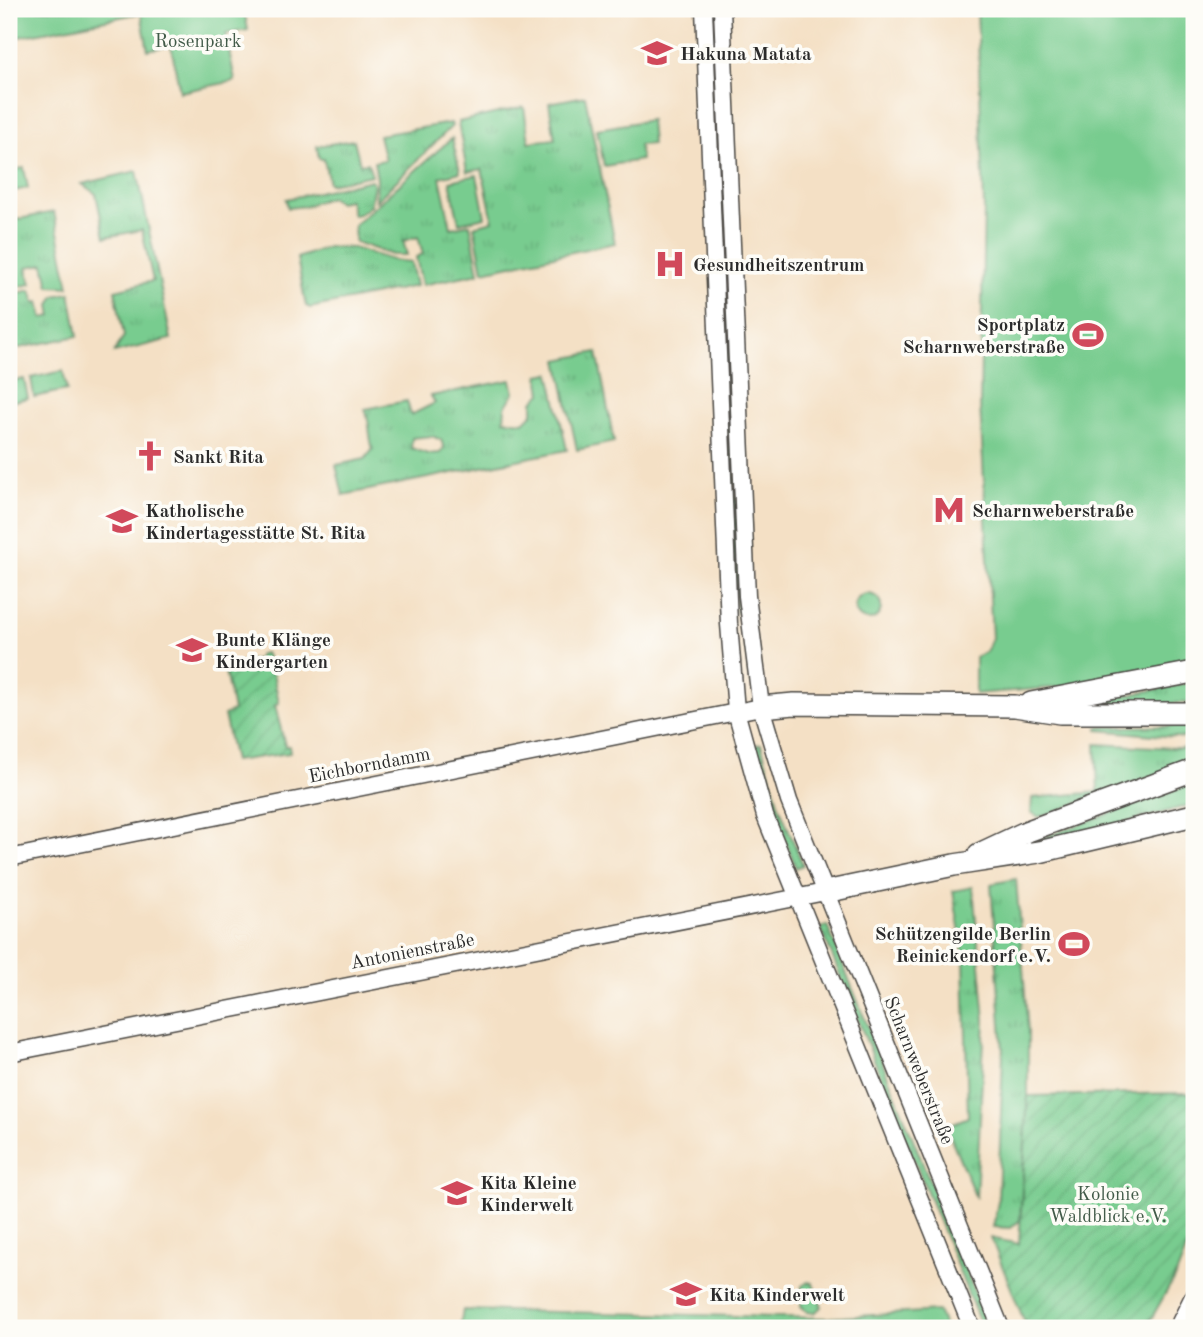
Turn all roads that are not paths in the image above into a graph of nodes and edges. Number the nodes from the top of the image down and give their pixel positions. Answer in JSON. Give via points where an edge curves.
{"nodes":[{"id":1,"x":722,"y":9,"type":"edge"},
{"id":2,"x":704,"y":10,"type":"edge"},
{"id":3,"x":1194,"y":672,"type":"edge"},
{"id":4,"x":1015,"y":706,"type":"junction"},
{"id":5,"x":761,"y":707,"type":"junction"},
{"id":6,"x":736,"y":711,"type":"junction"},
{"id":7,"x":1194,"y":713,"type":"edge"},
{"id":8,"x":1194,"y":770,"type":"edge"},
{"id":9,"x":1194,"y":815,"type":"edge"},
{"id":10,"x":9,"y":858,"type":"edge"},
{"id":11,"x":954,"y":865,"type":"junction"},
{"id":12,"x":825,"y":892,"type":"junction"},
{"id":13,"x":797,"y":896,"type":"junction"},
{"id":14,"x":9,"y":1053,"type":"edge"},
{"id":15,"x":1194,"y":1300,"type":"edge"},
{"id":16,"x":1186,"y":1320,"type":"edge"},
{"id":17,"x":972,"y":1328,"type":"edge"},
{"id":18,"x":1001,"y":1328,"type":"edge"}],
"edges":[{"from":1,"to":2,"type":"main road"},
{"from":1,"to":5,"type":"main road","name":"Scharnweberstraße","via":[[747,596]]},
{"from":2,"to":6,"type":"main road"},
{"from":3,"to":4,"type":"highway"},
{"from":4,"to":5,"type":"highway"},
{"from":4,"to":7,"type":"highway","via":[[1060,713]]},
{"from":5,"to":6,"type":"main road"},
{"from":5,"to":12,"type":"main road","name":"Scharnweberstraße","via":[[789,801]]},
{"from":6,"to":10,"type":"main road","name":"Eichborndamm"},
{"from":6,"to":13,"type":"main road","via":[[756,789]]},
{"from":8,"to":11,"type":"highway","via":[[1028,831]]},
{"from":9,"to":11,"type":"highway","via":[[1039,852]]},
{"from":11,"to":12,"type":"highway"},
{"from":12,"to":13,"type":"main road","name":"Antonienstraße"},
{"from":12,"to":18,"type":"main road","name":"Scharnweberstraße"},
{"from":13,"to":14,"type":"main road","name":"Antonienstraße"},
{"from":13,"to":17,"type":"main road"},
{"from":15,"to":16,"type":"highway"}]}
